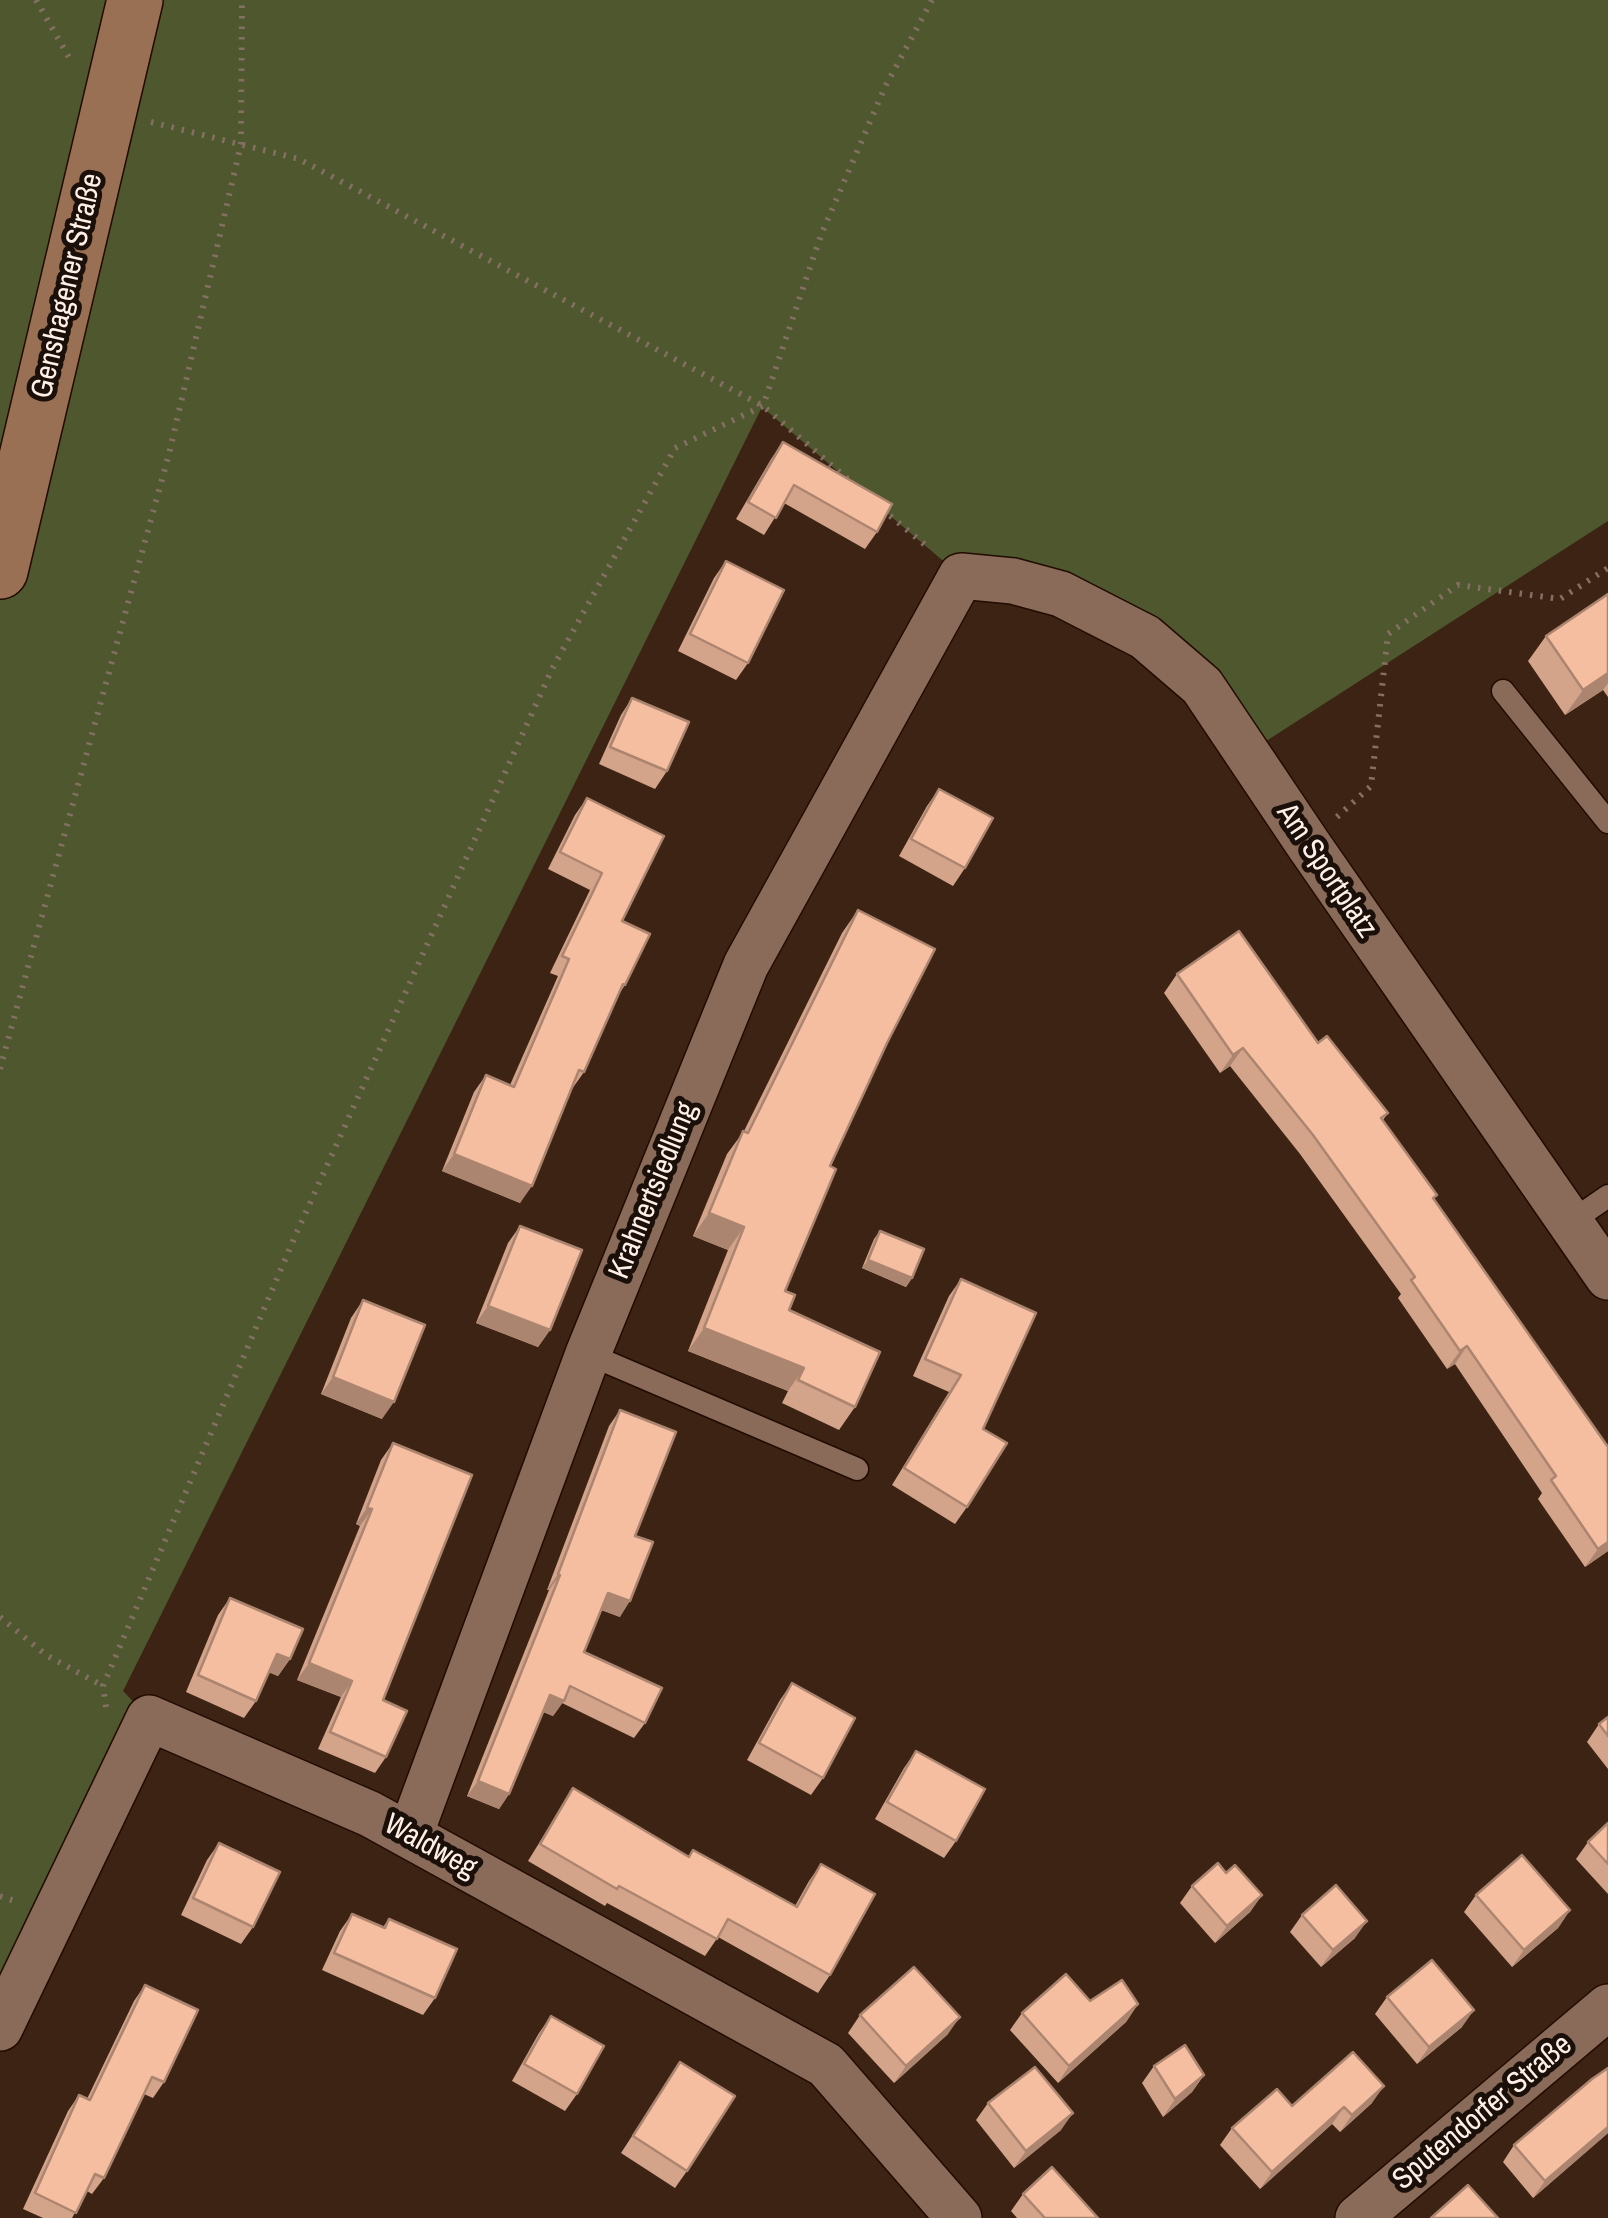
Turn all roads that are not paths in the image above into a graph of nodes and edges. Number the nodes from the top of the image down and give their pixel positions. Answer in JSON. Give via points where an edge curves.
{"nodes":[{"id":1,"x":134,"y":0,"type":"edge"},
{"id":2,"x":0,"y":571,"type":"edge"},
{"id":3,"x":961,"y":576,"type":"joint"},
{"id":4,"x":1503,"y":691,"type":"dead end"},
{"id":5,"x":1608,"y":822,"type":"edge"},
{"id":6,"x":1608,"y":1196,"type":"edge"},
{"id":7,"x":1569,"y":1223,"type":"junction"},
{"id":8,"x":1608,"y":1277,"type":"edge"},
{"id":9,"x":588,"y":1354,"type":"junction"},
{"id":10,"x":856,"y":1469,"type":"dead end"},
{"id":11,"x":410,"y":1835,"type":"junction"},
{"id":12,"x":1608,"y":2007,"type":"edge"},
{"id":13,"x":0,"y":2028,"type":"edge"},
{"id":14,"x":959,"y":2218,"type":"edge"},
{"id":15,"x":1358,"y":2218,"type":"edge"}],
"edges":[{"from":1,"to":2,"type":"main road","name":"Genshagener Straße"},
{"from":3,"to":7,"type":"street","name":"Am Sportplatz","via":[[1013,580],[1061,594],[1145,636],[1202,686]]},
{"from":3,"to":9,"type":"street","name":"Krahnertsiedlung","via":[[746,965]]},
{"from":4,"to":5,"type":"lane"},
{"from":6,"to":7,"type":"lane"},
{"from":7,"to":8,"type":"street","name":"Am Sportplatz"},
{"from":9,"to":10,"type":"lane"},
{"from":9,"to":11,"type":"street","name":"Krahnertsiedlung"},
{"from":11,"to":13,"type":"street","name":"Waldweg","via":[[149,1718]]},
{"from":11,"to":14,"type":"street","name":"Waldweg","via":[[826,2066]]},
{"from":12,"to":15,"type":"street","name":"Sputendorfer Straße"}]}
